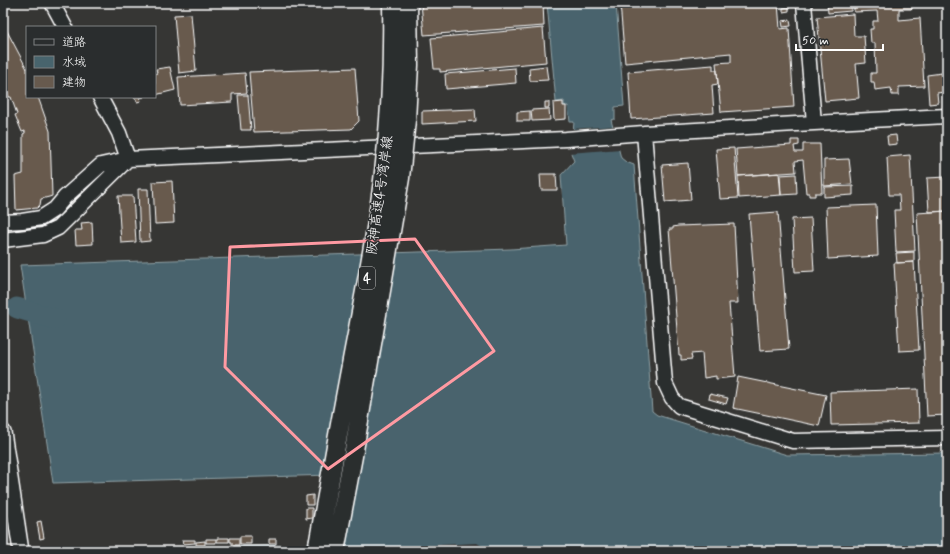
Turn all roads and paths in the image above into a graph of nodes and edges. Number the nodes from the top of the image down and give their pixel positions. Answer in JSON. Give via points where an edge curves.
{"nodes":[{"id":1,"x":52,"y":3,"type":"edge"},
{"id":2,"x":392,"y":3,"type":"edge"},
{"id":3,"x":408,"y":3,"type":"edge"},
{"id":4,"x":804,"y":3,"type":"edge"},
{"id":5,"x":64,"y":26,"type":"edge"},
{"id":6,"x":101,"y":98,"type":"edge"},
{"id":7,"x":947,"y":116,"type":"edge"},
{"id":8,"x":814,"y":122,"type":"junction"},
{"id":9,"x":644,"y":133,"type":"junction"},
{"id":10,"x":128,"y":159,"type":"junction"},
{"id":11,"x":3,"y":222,"type":"edge"},
{"id":12,"x":3,"y":240,"type":"edge"},
{"id":13,"x":3,"y":432,"type":"edge"},
{"id":14,"x":947,"y":438,"type":"edge"},
{"id":15,"x":21,"y":550,"type":"edge"},
{"id":16,"x":317,"y":551,"type":"edge"},
{"id":17,"x":335,"y":551,"type":"edge"}],
"edges":[{"from":1,"to":5,"type":"street"},
{"from":2,"to":16,"type":"highway","name":"阪神高速4号湾岸線","number":"4","bridge":true,"via":[[390,117],[384,172]]},
{"from":3,"to":17,"type":"highway","name":"阪神高速4号湾岸線","number":"4","bridge":true,"via":[[409,64],[400,178]]},
{"from":4,"to":8,"type":"street"},
{"from":6,"to":10,"type":"street","via":[[119,133]]},
{"from":7,"to":8,"type":"street"},
{"from":8,"to":9,"type":"street"},
{"from":9,"to":10,"type":"street","via":[[566,139]]},
{"from":9,"to":14,"type":"street","via":[[666,383],[672,398],[679,406],[793,441]]},
{"from":10,"to":11,"type":"street","via":[[101,165],[55,209],[41,218]]},
{"from":10,"to":12,"type":"street","via":[[58,228],[43,235]]},
{"from":13,"to":15,"type":"main road"}]}
